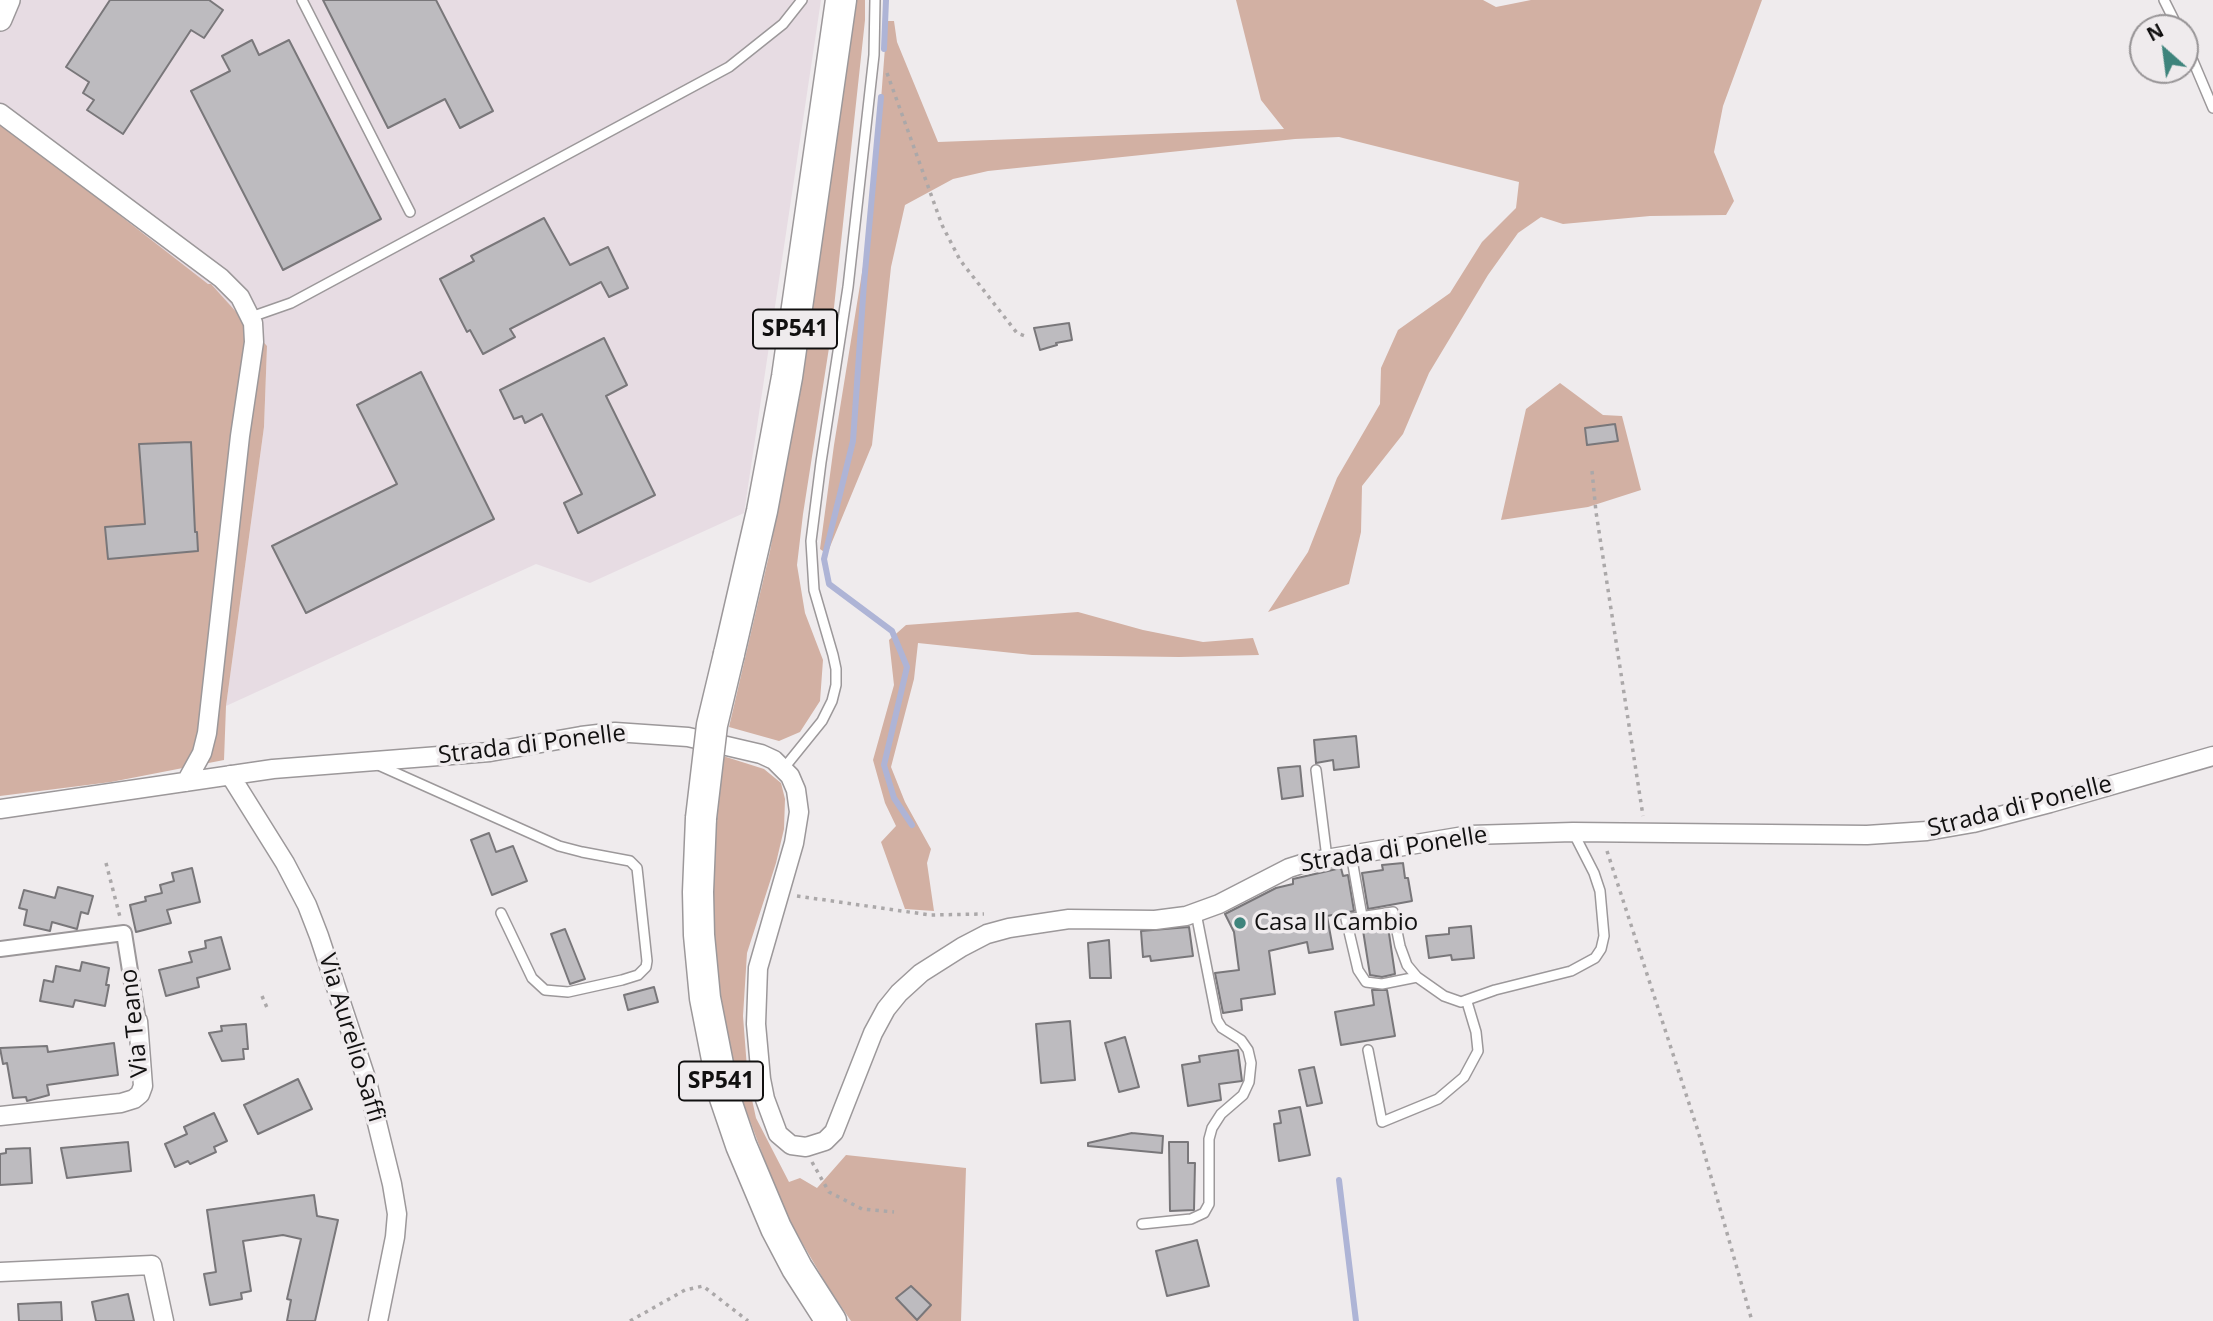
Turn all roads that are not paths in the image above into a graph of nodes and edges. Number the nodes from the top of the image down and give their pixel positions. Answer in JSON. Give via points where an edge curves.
{"nodes":[{"id":1,"x":8,"y":0,"type":"edge"},
{"id":2,"x":302,"y":0,"type":"edge"},
{"id":3,"x":802,"y":0,"type":"edge"},
{"id":4,"x":841,"y":0,"type":"edge"},
{"id":5,"x":875,"y":0,"type":"edge"},
{"id":6,"x":0,"y":19,"type":"edge"},
{"id":7,"x":2199,"y":75,"type":"edge"},
{"id":8,"x":2213,"y":108,"type":"edge"},
{"id":9,"x":0,"y":113,"type":"edge"},
{"id":10,"x":410,"y":212,"type":"dead end"},
{"id":11,"x":251,"y":317,"type":"junction"},
{"id":12,"x":2213,"y":756,"type":"edge"},
{"id":13,"x":368,"y":761,"type":"junction"},
{"id":14,"x":784,"y":768,"type":"junction"},
{"id":15,"x":1316,"y":770,"type":"dead end"},
{"id":16,"x":230,"y":775,"type":"junction"},
{"id":17,"x":186,"y":782,"type":"junction"},
{"id":18,"x":0,"y":808,"type":"edge"},
{"id":19,"x":1573,"y":832,"type":"junction"},
{"id":20,"x":1351,"y":854,"type":"junction"},
{"id":21,"x":1327,"y":858,"type":"junction"},
{"id":22,"x":501,"y":913,"type":"dead end"},
{"id":23,"x":1196,"y":914,"type":"junction"},
{"id":24,"x":1362,"y":916,"type":"junction"},
{"id":25,"x":0,"y":949,"type":"edge"},
{"id":26,"x":1416,"y":977,"type":"junction"},
{"id":27,"x":1466,"y":1002,"type":"junction"},
{"id":28,"x":138,"y":1021,"type":"joint"},
{"id":29,"x":1368,"y":1050,"type":"dead end"},
{"id":30,"x":0,"y":1116,"type":"edge"},
{"id":31,"x":1142,"y":1224,"type":"dead end"},
{"id":32,"x":0,"y":1272,"type":"edge"},
{"id":33,"x":164,"y":1321,"type":"edge"},
{"id":34,"x":377,"y":1321,"type":"edge"},
{"id":35,"x":831,"y":1321,"type":"edge"}],
"edges":[{"from":1,"to":6,"type":"street"},
{"from":2,"to":10,"type":"lane"},
{"from":3,"to":11,"type":"lane","via":[[783,24],[729,67],[291,303]]},
{"from":4,"to":35,"type":"main road","number":"SP541","bridge":true,"via":[[787,377],[760,520],[712,725],[698,892],[705,998],[724,1095],[776,1228]]},
{"from":5,"to":14,"type":"lane","via":[[874,55],[848,287],[811,541],[814,590],[835,661],[836,685],[828,712]]},
{"from":7,"to":8,"type":"lane"},
{"from":9,"to":11,"type":"street","via":[[221,278]]},
{"from":11,"to":17,"type":"street","via":[[254,342],[208,733]]},
{"from":12,"to":19,"type":"street","name":"Strada di Ponelle","via":[[2050,803],[1927,831],[1867,835]]},
{"from":13,"to":14,"type":"street","name":"Strada di Ponelle","via":[[490,752],[632,732],[729,745],[761,754]]},
{"from":13,"to":16,"type":"street","name":"Strada di Ponelle"},
{"from":13,"to":22,"type":"lane","via":[[559,846],[630,861],[637,868],[646,967],[632,977],[608,983],[568,992],[545,990],[532,978]]},
{"from":14,"to":23,"type":"street","name":"Strada di Ponelle","via":[[796,790],[799,812],[760,955],[756,1024],[765,1099],[778,1134],[791,1145],[806,1147],[825,1141],[834,1132],[873,1032],[892,1001],[921,973],[962,947],[987,934],[1050,920],[1155,920]]},
{"from":15,"to":21,"type":"lane"},
{"from":16,"to":17,"type":"street","name":"Strada di Ponelle"},
{"from":16,"to":34,"type":"street","name":"Via Aurelio Saffi","via":[[307,905],[366,1078],[396,1205]]},
{"from":17,"to":18,"type":"street","name":"Strada di Ponelle"},
{"from":19,"to":20,"type":"street","name":"Strada di Ponelle","via":[[1470,835]]},
{"from":19,"to":27,"type":"lane","via":[[1600,891],[1604,928],[1599,953],[1581,967]]},
{"from":20,"to":21,"type":"street","name":"Strada di Ponelle"},
{"from":20,"to":24,"type":"lane"},
{"from":21,"to":23,"type":"street","name":"Strada di Ponelle","via":[[1289,868]]},
{"from":23,"to":31,"type":"lane","via":[[1217,1020],[1248,1050],[1249,1082],[1212,1128],[1209,1204],[1204,1213],[1191,1219]]},
{"from":24,"to":26,"type":"lane","via":[[1393,912],[1402,955]]},
{"from":24,"to":26,"type":"lane","via":[[1346,919],[1363,979],[1375,984]]},
{"from":25,"to":28,"type":"street","name":"Via Teano","via":[[124,933]]},
{"from":26,"to":27,"type":"lane","via":[[1452,1000]]},
{"from":27,"to":29,"type":"lane","via":[[1478,1051],[1464,1077],[1438,1099],[1381,1122]]},
{"from":28,"to":30,"type":"street","name":"Via Teano","via":[[143,1086],[134,1100]]},
{"from":32,"to":33,"type":"street","via":[[152,1265]]}]}
